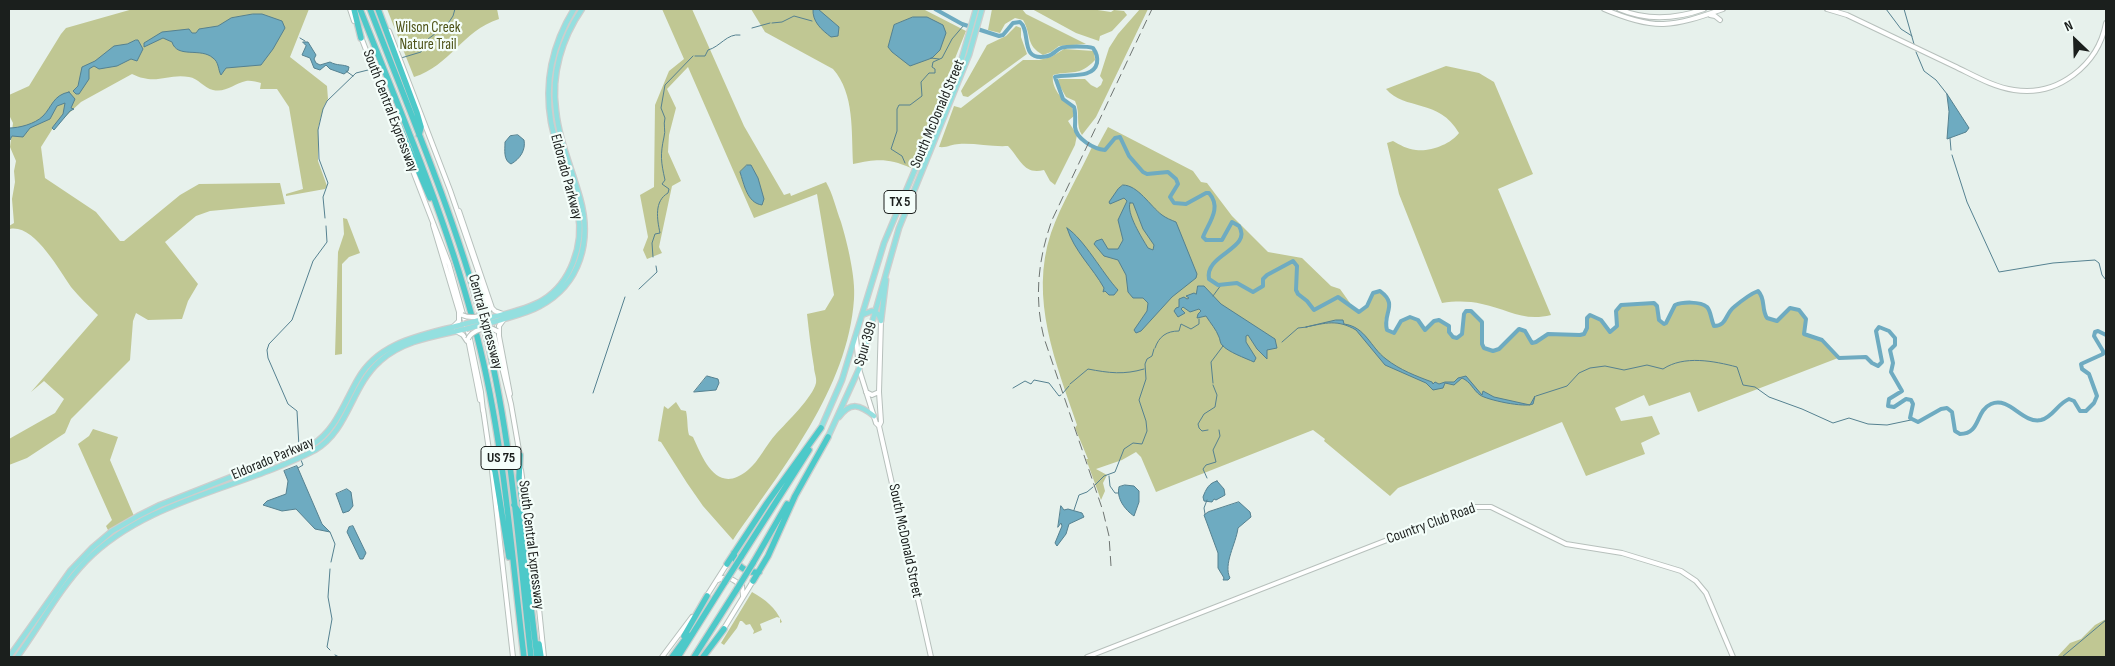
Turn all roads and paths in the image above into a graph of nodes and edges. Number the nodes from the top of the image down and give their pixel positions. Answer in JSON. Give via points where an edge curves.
{"nodes":[{"id":1,"x":350,"y":9,"type":"edge"},
{"id":2,"x":354,"y":9,"type":"edge"},
{"id":3,"x":360,"y":9,"type":"edge"},
{"id":4,"x":370,"y":9,"type":"edge"},
{"id":5,"x":379,"y":9,"type":"edge"},
{"id":6,"x":574,"y":9,"type":"edge"},
{"id":7,"x":582,"y":9,"type":"edge"},
{"id":8,"x":976,"y":9,"type":"edge"},
{"id":9,"x":982,"y":9,"type":"edge"},
{"id":10,"x":1604,"y":9,"type":"edge"},
{"id":11,"x":1619,"y":9,"type":"edge"},
{"id":12,"x":1704,"y":9,"type":"edge"},
{"id":13,"x":1723,"y":9,"type":"edge"},
{"id":14,"x":1827,"y":9,"type":"edge"},
{"id":15,"x":1840,"y":9,"type":"edge"},
{"id":16,"x":1716,"y":10,"type":"edge"},
{"id":17,"x":1847,"y":15,"type":"junction"},
{"id":18,"x":1705,"y":16,"type":"junction"},
{"id":19,"x":1720,"y":20,"type":"dead end"},
{"id":20,"x":976,"y":21,"type":"junction"},
{"id":21,"x":2106,"y":23,"type":"edge"},
{"id":22,"x":361,"y":38,"type":"junction"},
{"id":23,"x":401,"y":64,"type":"junction"},
{"id":24,"x":550,"y":75,"type":"junction"},
{"id":25,"x":556,"y":76,"type":"junction"},
{"id":26,"x":956,"y":79,"type":"junction"},
{"id":27,"x":388,"y":105,"type":"junction"},
{"id":28,"x":419,"y":136,"type":"junction"},
{"id":29,"x":450,"y":190,"type":"junction"},
{"id":30,"x":581,"y":198,"type":"junction"},
{"id":31,"x":575,"y":202,"type":"junction"},
{"id":32,"x":430,"y":213,"type":"junction"},
{"id":33,"x":586,"y":223,"type":"junction"},
{"id":34,"x":447,"y":237,"type":"junction"},
{"id":35,"x":893,"y":247,"type":"junction"},
{"id":36,"x":489,"y":300,"type":"junction"},
{"id":37,"x":540,"y":303,"type":"junction"},
{"id":38,"x":490,"y":308,"type":"junction"},
{"id":39,"x":875,"y":312,"type":"junction"},
{"id":40,"x":461,"y":314,"type":"junction"},
{"id":41,"x":861,"y":316,"type":"junction"},
{"id":42,"x":503,"y":317,"type":"junction"},
{"id":43,"x":881,"y":321,"type":"junction"},
{"id":44,"x":483,"y":322,"type":"junction"},
{"id":45,"x":465,"y":326,"type":"junction"},
{"id":46,"x":451,"y":328,"type":"junction"},
{"id":47,"x":495,"y":330,"type":"junction"},
{"id":48,"x":857,"y":330,"type":"junction"},
{"id":49,"x":456,"y":331,"type":"junction"},
{"id":50,"x":499,"y":336,"type":"junction"},
{"id":51,"x":468,"y":339,"type":"junction"},
{"id":52,"x":858,"y":369,"type":"junction"},
{"id":53,"x":866,"y":391,"type":"junction"},
{"id":54,"x":879,"y":392,"type":"junction"},
{"id":55,"x":511,"y":404,"type":"junction"},
{"id":56,"x":483,"y":411,"type":"junction"},
{"id":57,"x":874,"y":416,"type":"junction"},
{"id":58,"x":835,"y":422,"type":"junction"},
{"id":59,"x":333,"y":425,"type":"junction"},
{"id":60,"x":879,"y":426,"type":"junction"},
{"id":61,"x":338,"y":428,"type":"junction"},
{"id":62,"x":821,"y":428,"type":"junction"},
{"id":63,"x":828,"y":437,"type":"junction"},
{"id":64,"x":520,"y":455,"type":"junction"},
{"id":65,"x":491,"y":463,"type":"junction"},
{"id":66,"x":513,"y":504,"type":"junction"},
{"id":67,"x":734,"y":553,"type":"junction"},
{"id":68,"x":727,"y":564,"type":"joint"},
{"id":69,"x":534,"y":565,"type":"joint"},
{"id":70,"x":759,"y":572,"type":"junction"},
{"id":71,"x":716,"y":580,"type":"junction"},
{"id":72,"x":753,"y":580,"type":"joint"},
{"id":73,"x":515,"y":582,"type":"junction"},
{"id":74,"x":721,"y":589,"type":"junction"},
{"id":75,"x":530,"y":593,"type":"junction"},
{"id":76,"x":707,"y":596,"type":"junction"},
{"id":77,"x":743,"y":598,"type":"junction"},
{"id":78,"x":724,"y":629,"type":"joint"},
{"id":79,"x":9,"y":657,"type":"edge"},
{"id":80,"x":17,"y":657,"type":"edge"},
{"id":81,"x":513,"y":657,"type":"edge"},
{"id":82,"x":524,"y":657,"type":"edge"},
{"id":83,"x":530,"y":657,"type":"edge"},
{"id":84,"x":537,"y":657,"type":"edge"},
{"id":85,"x":542,"y":657,"type":"edge"},
{"id":86,"x":662,"y":657,"type":"edge"},
{"id":87,"x":668,"y":657,"type":"edge"},
{"id":88,"x":672,"y":657,"type":"edge"},
{"id":89,"x":678,"y":657,"type":"edge"},
{"id":90,"x":694,"y":657,"type":"edge"},
{"id":91,"x":705,"y":657,"type":"edge"},
{"id":92,"x":930,"y":657,"type":"edge"},
{"id":93,"x":1087,"y":657,"type":"edge"},
{"id":94,"x":1732,"y":657,"type":"edge"}],
"edges":[{"from":1,"to":22,"type":"main road","name":"South Central Expressway"},
{"from":2,"to":22,"type":"highway"},
{"from":3,"to":34,"type":"highway","name":"Central Expressway","number":"US 75"},
{"from":4,"to":28,"type":"highway","name":"Central Expressway","number":"US 75"},
{"from":5,"to":23,"type":"highway"},
{"from":6,"to":24,"type":"main road","name":"Eldorado Parkway","via":[[557,44]]},
{"from":7,"to":25,"type":"main road","name":"Eldorado Parkway","via":[[562,46]]},
{"from":8,"to":20,"type":"main road","name":"South McDonald Street","number":"TX 5"},
{"from":9,"to":20,"type":"main road","name":"South McDonald Street","number":"TX 5"},
{"from":10,"to":18,"type":"main road","via":[[1651,24],[1681,23]]},
{"from":11,"to":12,"type":"main road","via":[[1660,18]]},
{"from":13,"to":16,"type":"main road"},
{"from":14,"to":17,"type":"main road"},
{"from":15,"to":17,"type":"main road"},
{"from":16,"to":18,"type":"main road"},
{"from":17,"to":21,"type":"main road","via":[[1994,84],[2021,91],[2051,87],[2077,73],[2097,49]]},
{"from":18,"to":19,"type":"main road","via":[[1715,16]]},
{"from":20,"to":26,"type":"main road","name":"South McDonald Street","number":"TX 5"},
{"from":22,"to":27,"type":"main road","name":"South Central Expressway"},
{"from":23,"to":28,"type":"highway","via":[[421,127]]},
{"from":23,"to":29,"type":"main road","name":"South Central Expressway"},
{"from":24,"to":25,"type":"main road"},
{"from":24,"to":31,"type":"main road","name":"Eldorado Parkway","via":[[548,97],[552,125]]},
{"from":25,"to":30,"type":"main road","name":"Eldorado Parkway","via":[[555,103],[559,127]]},
{"from":26,"to":35,"type":"main road","name":"South McDonald Street","number":"TX 5"},
{"from":26,"to":41,"type":"main road","name":"South McDonald Street","number":"TX 5","via":[[884,242]]},
{"from":27,"to":32,"type":"main road","name":"South Central Expressway"},
{"from":27,"to":34,"type":"highway"},
{"from":28,"to":66,"type":"highway","name":"Central Expressway","number":"US 75","via":[[482,319],[500,404]]},
{"from":29,"to":36,"type":"main road","name":"South Central Expressway","via":[[480,267]]},
{"from":29,"to":55,"type":"main road","name":"South Central Expressway","via":[[478,274]]},
{"from":30,"to":31,"type":"main road"},
{"from":30,"to":33,"type":"main road","name":"Eldorado Parkway"},
{"from":31,"to":33,"type":"main road","via":[[581,222]]},
{"from":31,"to":37,"type":"main road","name":"Eldorado Parkway","via":[[580,230],[571,266],[557,290]]},
{"from":32,"to":40,"type":"main road","name":"South Central Expressway"},
{"from":32,"to":56,"type":"main road","name":"South Central Expressway","via":[[458,294],[480,384]]},
{"from":33,"to":37,"type":"main road","name":"Eldorado Parkway","via":[[585,244],[576,270],[560,292]]},
{"from":34,"to":73,"type":"highway","name":"Central Expressway","number":"US 75","via":[[489,387]]},
{"from":35,"to":39,"type":"main road","name":"Spur 399"},
{"from":35,"to":43,"type":"main road","number":"TX 5"},
{"from":36,"to":38,"type":"main road","name":"South Central Expressway"},
{"from":36,"to":42,"type":"main road"},
{"from":37,"to":42,"type":"main road","name":"Eldorado Parkway"},
{"from":37,"to":42,"type":"main road","name":"Eldorado Parkway","via":[[524,313]]},
{"from":38,"to":40,"type":"main road","bridge":true,"via":[[485,314],[468,318]]},
{"from":38,"to":44,"type":"main road","bridge":true},
{"from":39,"to":41,"type":"main road","via":[[868,311]]},
{"from":39,"to":43,"type":"main road"},
{"from":39,"to":52,"type":"main road","name":"Spur 399"},
{"from":40,"to":44,"type":"main road","bridge":true,"via":[[468,320]]},
{"from":40,"to":46,"type":"main road"},
{"from":41,"to":48,"type":"main road","name":"South McDonald Street","number":"TX 5"},
{"from":42,"to":44,"type":"main road","name":"Eldorado Parkway"},
{"from":42,"to":50,"type":"main road"},
{"from":43,"to":54,"type":"main road","name":"South McDonald Street","number":"TX 5"},
{"from":44,"to":45,"type":"main road","name":"Eldorado Parkway","bridge":true},
{"from":44,"to":45,"type":"main road","name":"Eldorado Parkway","bridge":true},
{"from":44,"to":47,"type":"main road","bridge":true},
{"from":44,"to":51,"type":"main road","bridge":true},
{"from":45,"to":46,"type":"main road","name":"Eldorado Parkway"},
{"from":45,"to":49,"type":"main road","name":"Eldorado Parkway"},
{"from":46,"to":59,"type":"main road","name":"Eldorado Parkway","via":[[403,341],[376,357],[361,374]]},
{"from":47,"to":50,"type":"main road"},
{"from":47,"to":51,"type":"main road","bridge":true,"via":[[475,331]]},
{"from":48,"to":52,"type":"main road","number":"TX 5"},
{"from":48,"to":62,"type":"main road","name":"Spur 399","via":[[839,390]]},
{"from":49,"to":51,"type":"main road"},
{"from":49,"to":61,"type":"main road","name":"Eldorado Parkway","via":[[406,345],[385,357],[369,372]]},
{"from":50,"to":55,"type":"main road","name":"South Central Expressway"},
{"from":51,"to":56,"type":"main road","name":"South Central Expressway"},
{"from":52,"to":53,"type":"main road","name":"South McDonald Street","number":"TX 5"},
{"from":52,"to":58,"type":"main road","name":"Spur 399"},
{"from":53,"to":54,"type":"main road","via":[[872,395]]},
{"from":53,"to":57,"type":"main road","name":"South McDonald Street","number":"TX 5"},
{"from":54,"to":60,"type":"main road","name":"South McDonald Street","number":"TX 5"},
{"from":55,"to":64,"type":"main road","name":"South Central Expressway"},
{"from":56,"to":65,"type":"main road","name":"South Central Expressway"},
{"from":57,"to":58,"type":"main road","via":[[865,408],[854,406],[844,410]]},
{"from":57,"to":60,"type":"main road","name":"South McDonald Street","number":"TX 5"},
{"from":58,"to":63,"type":"main road","name":"Spur 399"},
{"from":59,"to":61,"type":"main road"},
{"from":59,"to":79,"type":"main road","name":"Eldorado Parkway","via":[[309,446],[152,509],[108,534],[70,571]]},
{"from":60,"to":92,"type":"main road","name":"South McDonald Street","number":"TX 5"},
{"from":61,"to":80,"type":"main road","name":"Eldorado Parkway","via":[[326,443],[312,452],[165,510],[114,538],[86,561],[72,578]]},
{"from":62,"to":67,"type":"highway"},
{"from":62,"to":74,"type":"highway","bridge":true},
{"from":63,"to":70,"type":"highway","via":[[795,496]]},
{"from":63,"to":90,"type":"highway","bridge":true},
{"from":64,"to":69,"type":"main road","name":"South Central Expressway"},
{"from":64,"to":75,"type":"highway","via":[[519,478],[530,561]]},
{"from":65,"to":73,"type":"highway"},
{"from":65,"to":81,"type":"main road","name":"South Central Expressway"},
{"from":66,"to":75,"type":"highway","via":[[518,512]]},
{"from":66,"to":83,"type":"highway","name":"Central Expressway","number":"US 75"},
{"from":67,"to":68,"type":"highway"},
{"from":67,"to":70,"type":"highway","via":[[737,564],[749,572]]},
{"from":68,"to":71,"type":"main road"},
{"from":69,"to":85,"type":"highway","via":[[535,606]]},
{"from":70,"to":72,"type":"highway"},
{"from":71,"to":76,"type":"main road"},
{"from":71,"to":77,"type":"main road","via":[[729,577],[742,586]]},
{"from":72,"to":77,"type":"main road"},
{"from":73,"to":82,"type":"highway","name":"Central Expressway","number":"US 75"},
{"from":74,"to":88,"type":"highway"},
{"from":74,"to":89,"type":"highway"},
{"from":75,"to":84,"type":"highway"},
{"from":76,"to":86,"type":"main road"},
{"from":76,"to":87,"type":"highway"},
{"from":77,"to":78,"type":"main road"},
{"from":78,"to":91,"type":"highway"},
{"from":93,"to":94,"type":"main road","name":"Country Club Road","via":[[1450,515],[1482,506],[1566,544],[1622,553],[1688,575],[1706,593]]}]}
